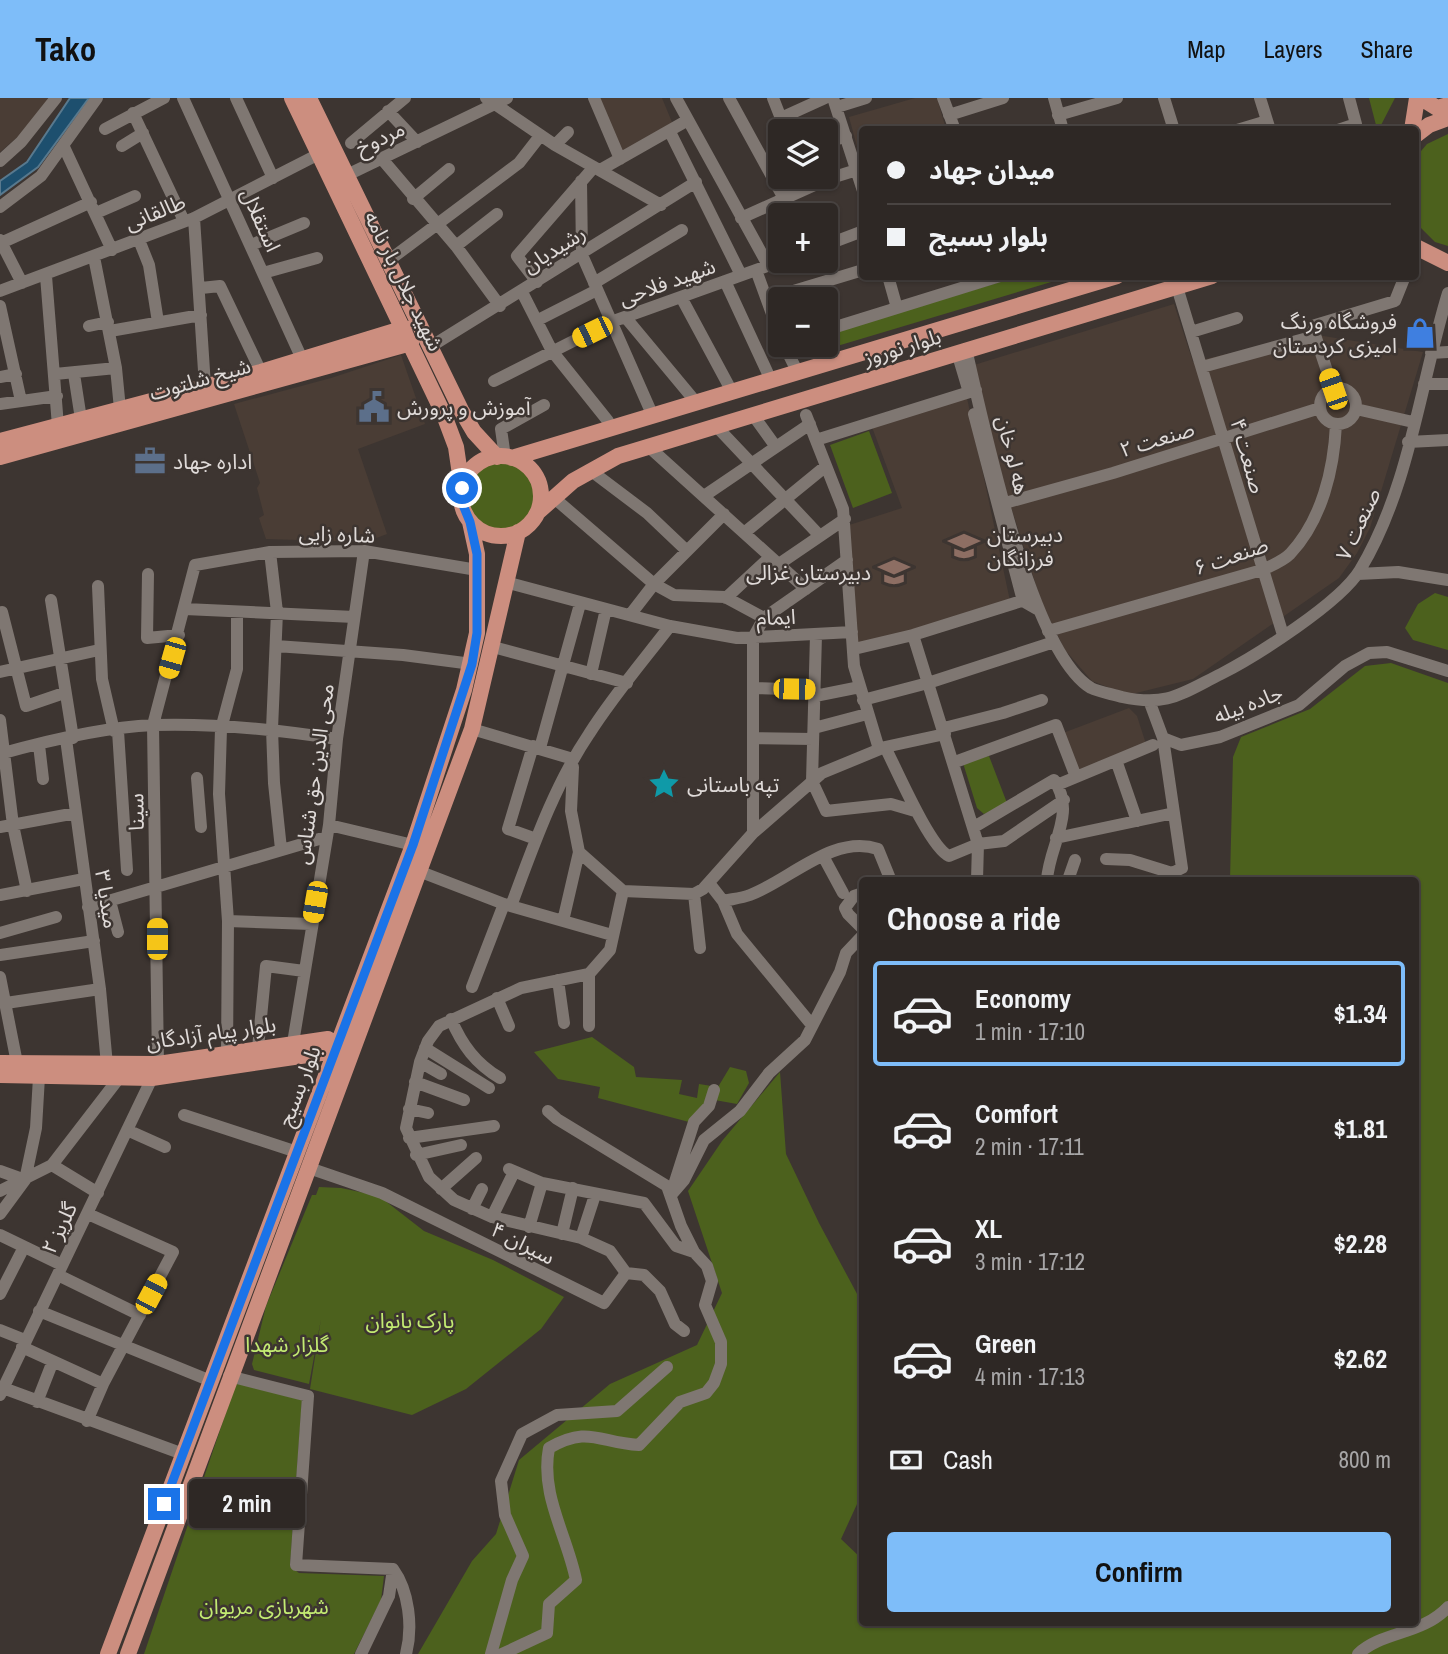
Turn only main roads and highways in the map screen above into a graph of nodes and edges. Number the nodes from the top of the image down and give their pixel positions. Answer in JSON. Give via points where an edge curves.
{"nodes":[{"id":1,"x":292,"y":98,"type":"edge"},
{"id":2,"x":309,"y":98,"type":"edge"},
{"id":3,"x":1419,"y":98,"type":"edge"},
{"id":4,"x":1448,"y":105,"type":"edge"},
{"id":5,"x":1448,"y":118,"type":"edge"},
{"id":6,"x":1413,"y":126,"type":"edge"},
{"id":7,"x":1419,"y":133,"type":"edge"},
{"id":8,"x":1419,"y":249,"type":"edge"},
{"id":9,"x":1448,"y":263,"type":"edge"},
{"id":10,"x":1103,"y":280,"type":"edge"},
{"id":11,"x":1199,"y":280,"type":"edge"},
{"id":12,"x":408,"y":335,"type":"junction"},
{"id":13,"x":474,"y":432,"type":"junction"},
{"id":14,"x":0,"y":441,"type":"edge"},
{"id":15,"x":454,"y":442,"type":"junction"},
{"id":16,"x":0,"y":457,"type":"edge"},
{"id":17,"x":504,"y":457,"type":"junction"},
{"id":18,"x":462,"y":488,"type":"junction"},
{"id":19,"x":538,"y":512,"type":"junction"},
{"id":20,"x":470,"y":522,"type":"junction"},
{"id":21,"x":518,"y":531,"type":"junction"},
{"id":22,"x":477,"y":633,"type":"junction"},
{"id":23,"x":494,"y":641,"type":"junction"},
{"id":24,"x":336,"y":1046,"type":"junction"},
{"id":25,"x":353,"y":1052,"type":"junction"},
{"id":26,"x":307,"y":1055,"type":"junction"},
{"id":27,"x":0,"y":1063,"type":"edge"},
{"id":28,"x":155,"y":1071,"type":"junction"},
{"id":29,"x":0,"y":1075,"type":"edge"},
{"id":30,"x":325,"y":1077,"type":"junction"},
{"id":31,"x":108,"y":1654,"type":"edge"},
{"id":32,"x":128,"y":1654,"type":"edge"}],
"edges":[{"from":1,"to":12,"type":"main road","name":"شهید جلال بار نامه"},
{"from":2,"to":13,"type":"main road","name":"شهید جلال بار نامه"},
{"from":3,"to":4,"type":"main road","via":[[1437,108]]},
{"from":3,"to":6,"type":"main road"},
{"from":5,"to":7,"type":"main road"},
{"from":8,"to":9,"type":"main road"},
{"from":10,"to":17,"type":"main road","name":"بلوار نوروز"},
{"from":11,"to":19,"type":"main road","name":"بلوار نوروز","via":[[618,456],[590,470]]},
{"from":12,"to":14,"type":"main road","name":"شیخ شلتوت"},
{"from":12,"to":15,"type":"main road","name":"شهید جلال بار نامه"},
{"from":12,"to":16,"type":"main road","name":"شیخ شلتوت"},
{"from":13,"to":15,"type":"main road","via":[[469,442]]},
{"from":13,"to":17,"type":"main road","name":"شهید جلال بار نامه"},
{"from":15,"to":18,"type":"main road","name":"شهید جلال بار نامه"},
{"from":17,"to":18,"type":"main road","via":[[478,463]]},
{"from":17,"to":19,"type":"main road","via":[[524,464],[539,485]]},
{"from":18,"to":20,"type":"main road","via":[[461,500]]},
{"from":19,"to":21,"type":"main road"},
{"from":20,"to":21,"type":"main road","via":[[498,536]]},
{"from":20,"to":22,"type":"main road","name":"بلوار بسیج","via":[[477,570]]},
{"from":21,"to":23,"type":"main road","name":"بلوار بسیج"},
{"from":22,"to":23,"type":"main road"},
{"from":22,"to":24,"type":"main road","name":"بلوار بسیج","via":[[472,664],[413,845]]},
{"from":23,"to":25,"type":"main road","name":"بلوار بسیج","via":[[472,729]]},
{"from":24,"to":25,"type":"main road"},
{"from":24,"to":26,"type":"main road","name":"بلوار پیام آزادگان"},
{"from":24,"to":28,"type":"main road","name":"بلوار پیام آزادگان","via":[[328,1039],[293,1043]]},
{"from":24,"to":30,"type":"main road","name":"بلوار بسیج"},
{"from":25,"to":32,"type":"main road","name":"بلوار بسیج"},
{"from":26,"to":28,"type":"main road","name":"بلوار پیام آزادگان"},
{"from":26,"to":30,"type":"main road"},
{"from":27,"to":28,"type":"main road","name":"بلوار پیام آزادگان","via":[[107,1065]]},
{"from":28,"to":29,"type":"main road","name":"بلوار پیام آزادگان","via":[[119,1078]]},
{"from":30,"to":31,"type":"main road","name":"بلوار بسیج"}]}
